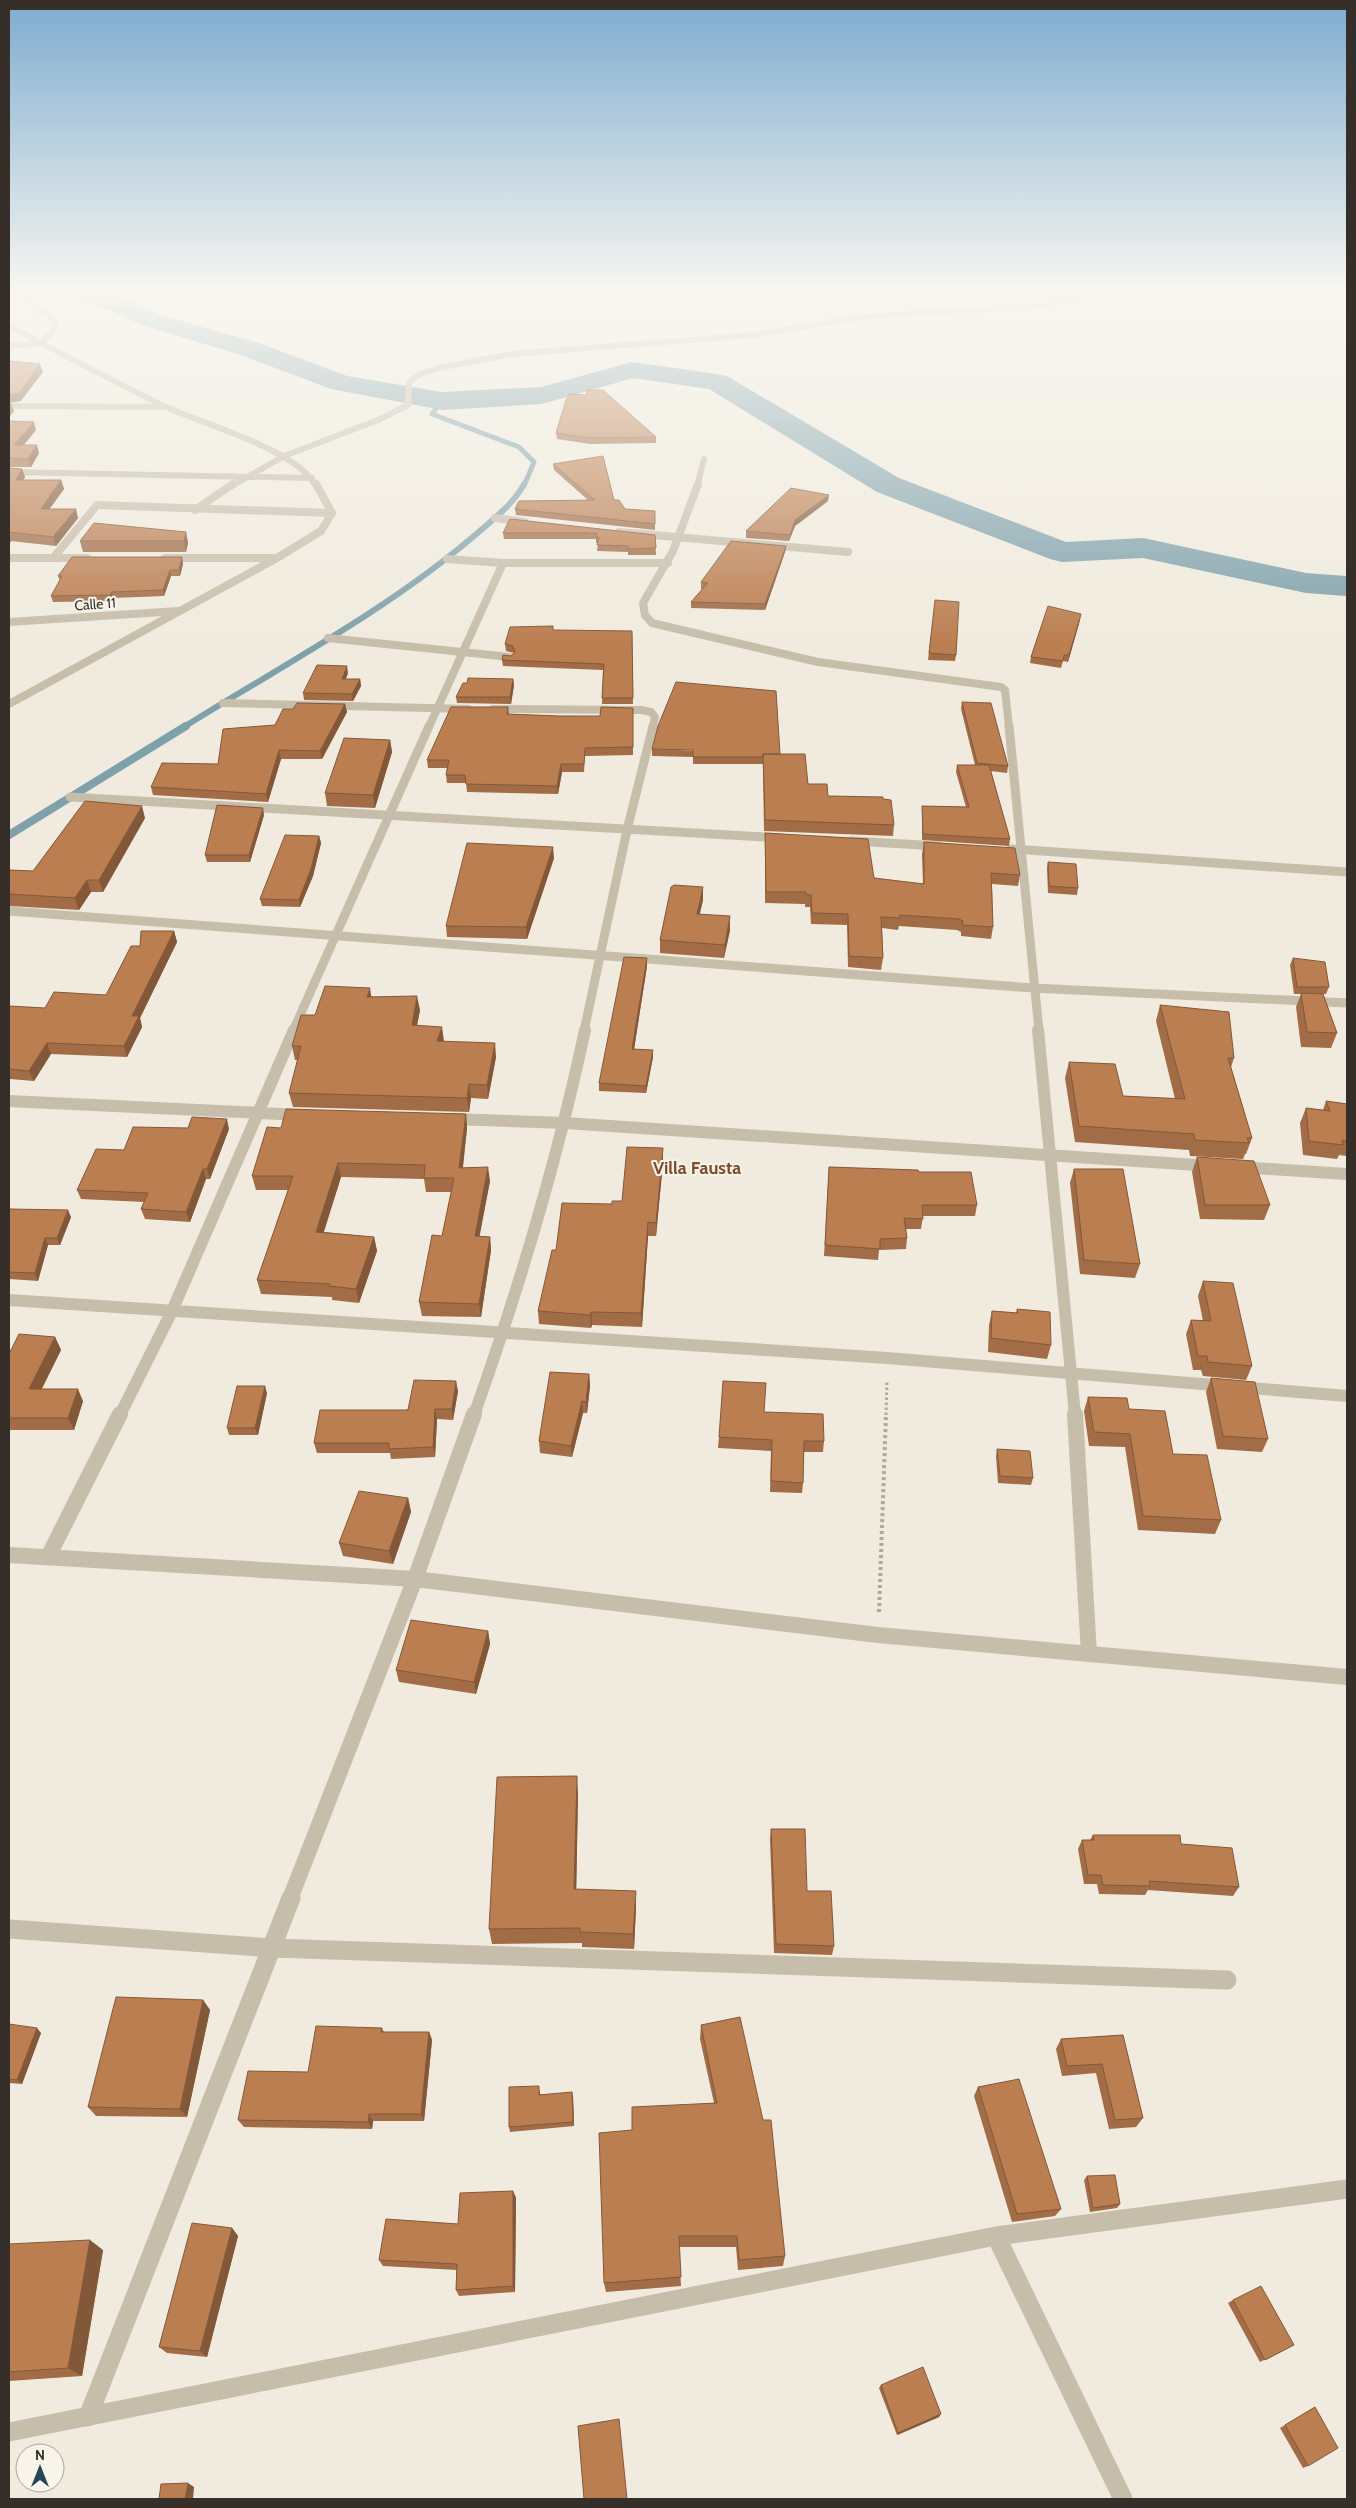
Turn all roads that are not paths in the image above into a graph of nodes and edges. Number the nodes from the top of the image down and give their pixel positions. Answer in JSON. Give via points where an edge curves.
{"nodes":[{"id":1,"x":173,"y":410,"type":"edge"},
{"id":2,"x":400,"y":410,"type":"edge"},
{"id":3,"x":284,"y":456,"type":"junction"},
{"id":4,"x":704,"y":459,"type":"dead end"},
{"id":5,"x":9,"y":472,"type":"edge"},
{"id":6,"x":244,"y":477,"type":"junction"},
{"id":7,"x":312,"y":478,"type":"junction"},
{"id":8,"x":195,"y":510,"type":"junction"},
{"id":9,"x":332,"y":513,"type":"junction"},
{"id":10,"x":495,"y":518,"type":"dead end"},
{"id":11,"x":532,"y":523,"type":"edge"},
{"id":12,"x":607,"y":531,"type":"edge"},
{"id":13,"x":681,"y":536,"type":"junction"},
{"id":14,"x":848,"y":552,"type":"dead end"},
{"id":15,"x":9,"y":558,"type":"edge"},
{"id":16,"x":54,"y":558,"type":"junction"},
{"id":17,"x":93,"y":558,"type":"edge"},
{"id":18,"x":161,"y":558,"type":"edge"},
{"id":19,"x":278,"y":558,"type":"junction"},
{"id":20,"x":447,"y":559,"type":"dead end"},
{"id":21,"x":503,"y":563,"type":"junction"},
{"id":22,"x":668,"y":563,"type":"junction"},
{"id":23,"x":183,"y":611,"type":"junction"},
{"id":24,"x":9,"y":622,"type":"edge"},
{"id":25,"x":328,"y":638,"type":"dead end"},
{"id":26,"x":462,"y":654,"type":"junction"},
{"id":27,"x":510,"y":658,"type":"edge"},
{"id":28,"x":223,"y":703,"type":"dead end"},
{"id":29,"x":9,"y":704,"type":"edge"},
{"id":30,"x":437,"y":709,"type":"junction"},
{"id":31,"x":476,"y":709,"type":"edge"},
{"id":32,"x":486,"y":709,"type":"edge"},
{"id":33,"x":70,"y":797,"type":"dead end"},
{"id":34,"x":388,"y":816,"type":"junction"},
{"id":35,"x":627,"y":830,"type":"junction"},
{"id":36,"x":794,"y":838,"type":"edge"},
{"id":37,"x":843,"y":841,"type":"edge"},
{"id":38,"x":950,"y":846,"type":"edge"},
{"id":39,"x":999,"y":849,"type":"edge"},
{"id":40,"x":1019,"y":850,"type":"junction"},
{"id":41,"x":1347,"y":872,"type":"edge"},
{"id":42,"x":9,"y":911,"type":"edge"},
{"id":43,"x":334,"y":937,"type":"junction"},
{"id":44,"x":601,"y":956,"type":"junction"},
{"id":45,"x":1033,"y":988,"type":"junction"},
{"id":46,"x":1347,"y":1003,"type":"edge"},
{"id":47,"x":9,"y":1100,"type":"edge"},
{"id":48,"x":257,"y":1114,"type":"junction"},
{"id":49,"x":317,"y":1116,"type":"edge"},
{"id":50,"x":436,"y":1119,"type":"edge"},
{"id":51,"x":565,"y":1123,"type":"junction"},
{"id":52,"x":1050,"y":1156,"type":"junction"},
{"id":53,"x":1347,"y":1174,"type":"edge"},
{"id":54,"x":9,"y":1300,"type":"edge"},
{"id":55,"x":172,"y":1311,"type":"junction"},
{"id":56,"x":503,"y":1333,"type":"junction"},
{"id":57,"x":1072,"y":1372,"type":"junction"},
{"id":58,"x":1347,"y":1396,"type":"edge"},
{"id":59,"x":9,"y":1555,"type":"edge"},
{"id":60,"x":48,"y":1557,"type":"junction"},
{"id":61,"x":415,"y":1579,"type":"junction"},
{"id":62,"x":1089,"y":1654,"type":"junction"},
{"id":63,"x":1347,"y":1677,"type":"edge"},
{"id":64,"x":9,"y":1929,"type":"edge"},
{"id":65,"x":272,"y":1948,"type":"junction"},
{"id":66,"x":1227,"y":1980,"type":"dead end"},
{"id":67,"x":1347,"y":2190,"type":"edge"},
{"id":68,"x":996,"y":2236,"type":"junction"},
{"id":69,"x":88,"y":2417,"type":"junction"},
{"id":70,"x":9,"y":2432,"type":"edge"},
{"id":71,"x":1123,"y":2499,"type":"edge"}],
"edges":[{"from":1,"to":3,"type":"street"},
{"from":2,"to":3,"type":"street"},
{"from":3,"to":6,"type":"street"},
{"from":3,"to":7,"type":"street"},
{"from":4,"to":13,"type":"street","via":[[702,475]]},
{"from":5,"to":6,"type":"street"},
{"from":6,"to":7,"type":"street"},
{"from":6,"to":8,"type":"street"},
{"from":7,"to":9,"type":"street"},
{"from":8,"to":9,"type":"street"},
{"from":8,"to":16,"type":"street","via":[[97,505]]},
{"from":9,"to":19,"type":"street","via":[[321,531]]},
{"from":10,"to":11,"type":"street"},
{"from":12,"to":13,"type":"street"},
{"from":13,"to":14,"type":"street"},
{"from":13,"to":22,"type":"street"},
{"from":15,"to":16,"type":"street"},
{"from":16,"to":17,"type":"street"},
{"from":18,"to":19,"type":"street"},
{"from":19,"to":23,"type":"street"},
{"from":20,"to":21,"type":"street"},
{"from":21,"to":22,"type":"street"},
{"from":21,"to":26,"type":"street"},
{"from":22,"to":40,"type":"street","via":[[643,603],[645,615],[652,623],[818,662],[1003,688]]},
{"from":23,"to":24,"type":"street","name":"Calle 11"},
{"from":23,"to":29,"type":"street"},
{"from":25,"to":26,"type":"street"},
{"from":26,"to":27,"type":"street"},
{"from":26,"to":30,"type":"street"},
{"from":28,"to":30,"type":"street"},
{"from":30,"to":31,"type":"street"},
{"from":30,"to":34,"type":"street"},
{"from":32,"to":35,"type":"street","via":[[652,712],[655,717]]},
{"from":33,"to":34,"type":"street"},
{"from":34,"to":35,"type":"street"},
{"from":34,"to":43,"type":"street"},
{"from":35,"to":36,"type":"street"},
{"from":35,"to":44,"type":"street"},
{"from":37,"to":38,"type":"street"},
{"from":39,"to":40,"type":"street"},
{"from":40,"to":41,"type":"street"},
{"from":40,"to":45,"type":"street"},
{"from":42,"to":43,"type":"street"},
{"from":43,"to":44,"type":"street"},
{"from":43,"to":48,"type":"street"},
{"from":44,"to":45,"type":"street"},
{"from":44,"to":51,"type":"street"},
{"from":45,"to":46,"type":"street"},
{"from":45,"to":52,"type":"street"},
{"from":47,"to":48,"type":"street"},
{"from":48,"to":49,"type":"street"},
{"from":48,"to":55,"type":"street"},
{"from":50,"to":51,"type":"street"},
{"from":51,"to":52,"type":"street"},
{"from":51,"to":56,"type":"street"},
{"from":52,"to":53,"type":"street"},
{"from":52,"to":57,"type":"street"},
{"from":54,"to":55,"type":"street"},
{"from":55,"to":56,"type":"street"},
{"from":55,"to":60,"type":"street"},
{"from":56,"to":57,"type":"street"},
{"from":56,"to":61,"type":"street"},
{"from":57,"to":58,"type":"street"},
{"from":57,"to":62,"type":"street"},
{"from":59,"to":60,"type":"street"},
{"from":60,"to":61,"type":"street"},
{"from":61,"to":62,"type":"street","via":[[878,1635]]},
{"from":61,"to":65,"type":"street"},
{"from":62,"to":63,"type":"street"},
{"from":64,"to":65,"type":"street"},
{"from":65,"to":66,"type":"street"},
{"from":65,"to":69,"type":"street"},
{"from":67,"to":68,"type":"street"},
{"from":68,"to":69,"type":"street"},
{"from":68,"to":71,"type":"street"},
{"from":69,"to":70,"type":"street"}]}
